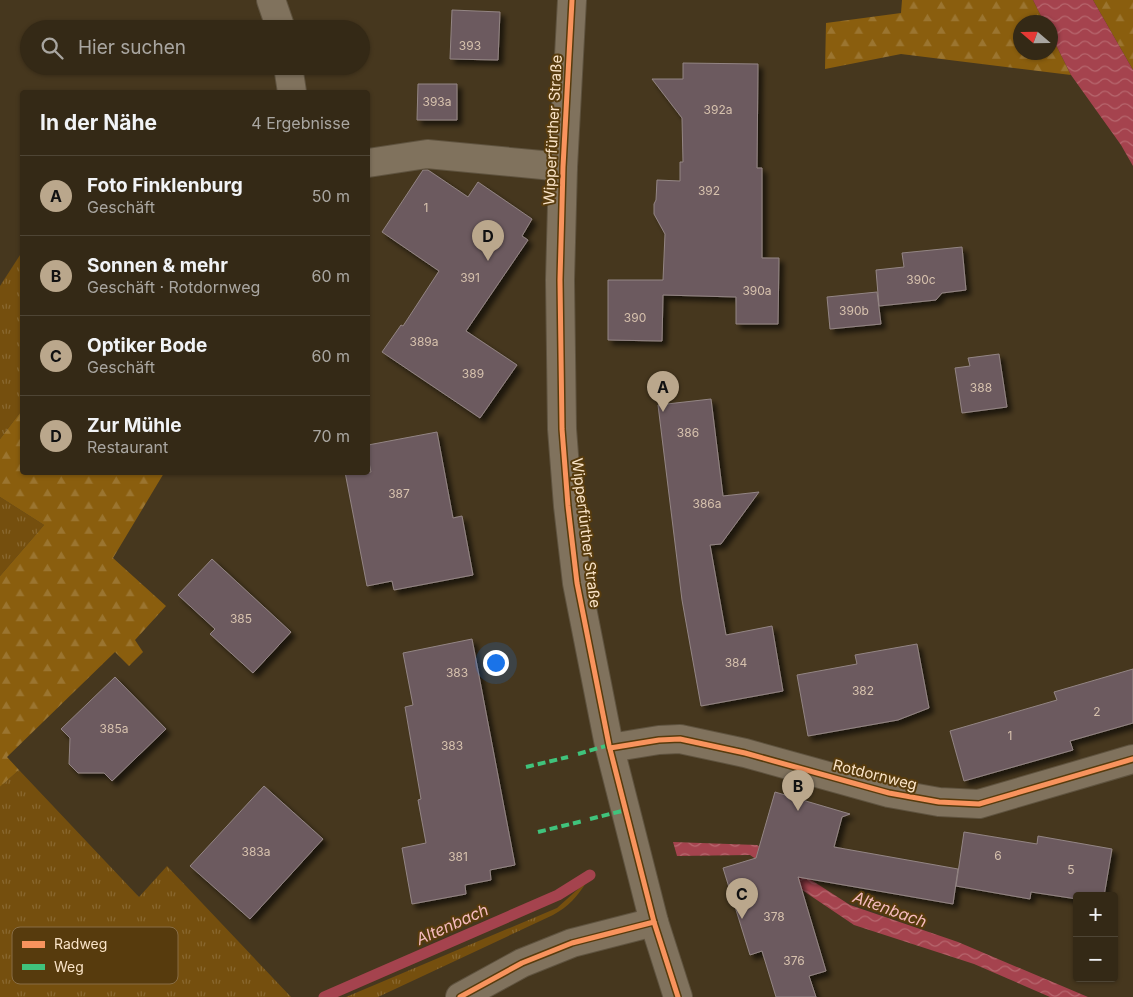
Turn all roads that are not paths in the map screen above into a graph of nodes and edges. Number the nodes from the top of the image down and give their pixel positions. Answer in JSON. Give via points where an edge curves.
{"nodes":[{"id":1,"x":271,"y":0,"type":"edge"},
{"id":2,"x":572,"y":0,"type":"edge"},
{"id":3,"x":278,"y":20,"type":"edge"},
{"id":4,"x":289,"y":75,"type":"edge"},
{"id":5,"x":292,"y":90,"type":"edge"},
{"id":6,"x":370,"y":163,"type":"edge"},
{"id":7,"x":563,"y":167,"type":"junction"},
{"id":8,"x":610,"y":748,"type":"junction"},
{"id":9,"x":1133,"y":759,"type":"edge"},
{"id":10,"x":654,"y":922,"type":"junction"},
{"id":11,"x":460,"y":997,"type":"edge"},
{"id":12,"x":678,"y":997,"type":"edge"}],
"edges":[{"from":1,"to":3,"type":"main road"},
{"from":2,"to":7,"type":"main road","name":"Wipperfürther Straße"},
{"from":4,"to":5,"type":"main road"},
{"from":6,"to":7,"type":"main road","via":[[427,154]]},
{"from":7,"to":8,"type":"main road","name":"Wipperfürther Straße","via":[[560,371],[568,506],[578,582]]},
{"from":8,"to":9,"type":"main road","name":"Rotdornweg","via":[[680,739],[745,753],[889,793],[939,802],[979,804]]},
{"from":8,"to":10,"type":"main road","name":"Wipperfürther Straße"},
{"from":10,"to":11,"type":"main road","via":[[572,943],[522,963]]},
{"from":10,"to":12,"type":"main road","name":"Wipperfürther Straße"}]}
